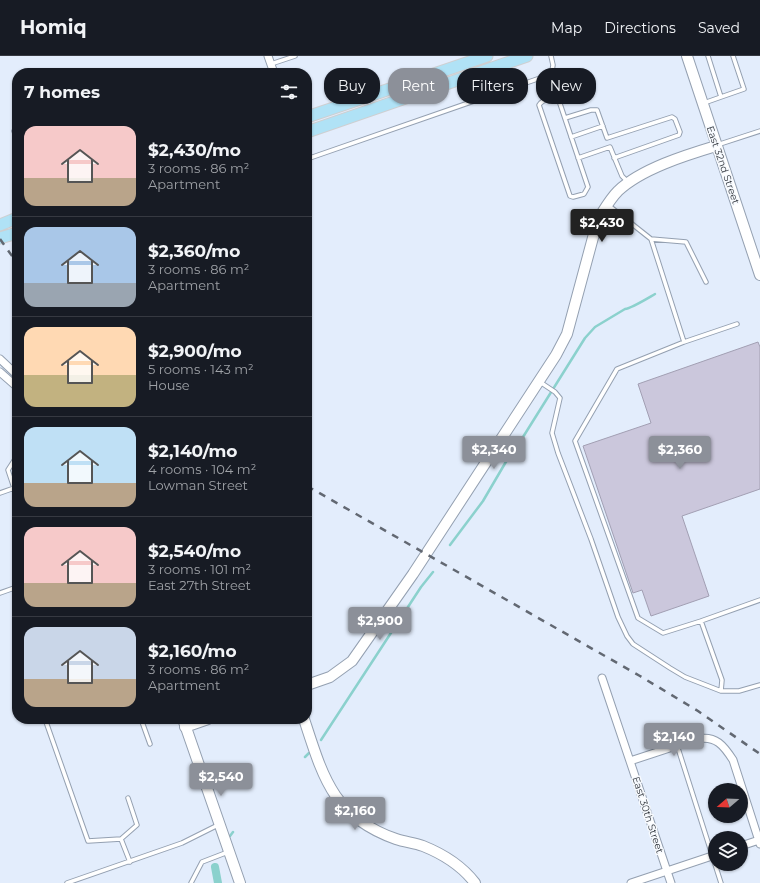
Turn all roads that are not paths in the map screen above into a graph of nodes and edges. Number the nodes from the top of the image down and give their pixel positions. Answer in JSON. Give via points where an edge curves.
{"nodes":[{"id":1,"x":268,"y":56,"type":"edge"},
{"id":2,"x":295,"y":56,"type":"edge"},
{"id":3,"x":487,"y":56,"type":"edge"},
{"id":4,"x":527,"y":56,"type":"edge"},
{"id":5,"x":551,"y":56,"type":"edge"},
{"id":6,"x":687,"y":56,"type":"edge"},
{"id":7,"x":708,"y":56,"type":"edge"},
{"id":8,"x":733,"y":56,"type":"edge"},
{"id":9,"x":271,"y":64,"type":"junction"},
{"id":10,"x":272,"y":68,"type":"edge"},
{"id":11,"x":552,"y":68,"type":"edge"},
{"id":12,"x":536,"y":79,"type":"edge"},
{"id":13,"x":721,"y":97,"type":"junction"},
{"id":14,"x":702,"y":103,"type":"junction"},
{"id":15,"x":540,"y":104,"type":"edge"},
{"id":16,"x":560,"y":104,"type":"edge"},
{"id":17,"x":312,"y":115,"type":"edge"},
{"id":18,"x":565,"y":118,"type":"junction"},
{"id":19,"x":603,"y":126,"type":"junction"},
{"id":20,"x":312,"y":130,"type":"edge"},
{"id":21,"x":760,"y":131,"type":"edge"},
{"id":22,"x":571,"y":137,"type":"junction"},
{"id":23,"x":607,"y":138,"type":"junction"},
{"id":24,"x":716,"y":146,"type":"junction"},
{"id":25,"x":610,"y":147,"type":"junction"},
{"id":26,"x":312,"y":157,"type":"edge"},
{"id":27,"x":578,"y":158,"type":"junction"},
{"id":28,"x":614,"y":158,"type":"junction"},
{"id":29,"x":629,"y":182,"type":"junction"},
{"id":30,"x":607,"y":204,"type":"junction"},
{"id":31,"x":12,"y":220,"type":"edge"},
{"id":32,"x":0,"y":224,"type":"edge"},
{"id":33,"x":12,"y":234,"type":"edge"},
{"id":34,"x":0,"y":238,"type":"edge"},
{"id":35,"x":651,"y":239,"type":"junction"},
{"id":36,"x":760,"y":275,"type":"edge"},
{"id":37,"x":706,"y":282,"type":"dead end"},
{"id":38,"x":737,"y":324,"type":"dead end"},
{"id":39,"x":684,"y":342,"type":"junction"},
{"id":40,"x":0,"y":359,"type":"edge"},
{"id":41,"x":12,"y":370,"type":"edge"},
{"id":42,"x":0,"y":372,"type":"edge"},
{"id":43,"x":539,"y":381,"type":"junction"},
{"id":44,"x":12,"y":383,"type":"edge"},
{"id":45,"x":12,"y":464,"type":"edge"},
{"id":46,"x":12,"y":480,"type":"edge"},
{"id":47,"x":12,"y":488,"type":"edge"},
{"id":48,"x":0,"y":493,"type":"edge"},
{"id":49,"x":12,"y":589,"type":"edge"},
{"id":50,"x":0,"y":593,"type":"edge"},
{"id":51,"x":760,"y":600,"type":"edge"},
{"id":52,"x":701,"y":620,"type":"junction"},
{"id":53,"x":602,"y":678,"type":"dead end"},
{"id":54,"x":312,"y":683,"type":"edge"},
{"id":55,"x":760,"y":685,"type":"edge"},
{"id":56,"x":721,"y":691,"type":"junction"},
{"id":57,"x":47,"y":724,"type":"edge"},
{"id":58,"x":143,"y":724,"type":"edge"},
{"id":59,"x":184,"y":724,"type":"edge"},
{"id":60,"x":306,"y":724,"type":"edge"},
{"id":61,"x":150,"y":744,"type":"dead end"},
{"id":62,"x":677,"y":745,"type":"junction"},
{"id":63,"x":630,"y":761,"type":"junction"},
{"id":64,"x":128,"y":798,"type":"dead end"},
{"id":65,"x":219,"y":824,"type":"junction"},
{"id":66,"x":708,"y":837,"type":"edge"},
{"id":67,"x":121,"y":839,"type":"junction"},
{"id":68,"x":759,"y":842,"type":"edge"},
{"id":69,"x":748,"y":844,"type":"edge"},
{"id":70,"x":229,"y":852,"type":"junction"},
{"id":71,"x":708,"y":857,"type":"edge"},
{"id":72,"x":130,"y":862,"type":"junction"},
{"id":73,"x":667,"y":871,"type":"junction"},
{"id":74,"x":718,"y":871,"type":"edge"},
{"id":75,"x":67,"y":883,"type":"edge"},
{"id":76,"x":191,"y":883,"type":"edge"},
{"id":77,"x":240,"y":883,"type":"edge"},
{"id":78,"x":475,"y":883,"type":"edge"},
{"id":79,"x":632,"y":883,"type":"edge"},
{"id":80,"x":671,"y":883,"type":"edge"},
{"id":81,"x":721,"y":883,"type":"edge"}],
"edges":[{"from":1,"to":9,"type":"street"},
{"from":2,"to":9,"type":"lane"},
{"from":3,"to":17,"type":"main road"},
{"from":4,"to":20,"type":"main road"},
{"from":5,"to":11,"type":"lane"},
{"from":6,"to":14,"type":"street","name":"East 32nd Street"},
{"from":7,"to":13,"type":"lane"},
{"from":8,"to":13,"type":"lane","via":[[744,89]]},
{"from":9,"to":10,"type":"street"},
{"from":12,"to":26,"type":"lane"},
{"from":13,"to":14,"type":"lane"},
{"from":14,"to":24,"type":"street","name":"East 32nd Street"},
{"from":15,"to":27,"type":"lane","via":[[570,196],[573,198],[584,194],[588,187]]},
{"from":16,"to":18,"type":"lane"},
{"from":18,"to":19,"type":"lane","via":[[597,110]]},
{"from":18,"to":22,"type":"lane"},
{"from":19,"to":22,"type":"lane"},
{"from":19,"to":23,"type":"lane"},
{"from":21,"to":24,"type":"lane"},
{"from":22,"to":27,"type":"lane"},
{"from":23,"to":25,"type":"lane"},
{"from":23,"to":28,"type":"lane","via":[[672,117],[680,132],[679,135]]},
{"from":24,"to":29,"type":"street","via":[[655,169]]},
{"from":24,"to":36,"type":"street","name":"East 32nd Street"},
{"from":25,"to":27,"type":"lane"},
{"from":25,"to":28,"type":"lane"},
{"from":28,"to":29,"type":"lane","via":[[622,176]]},
{"from":29,"to":30,"type":"street"},
{"from":30,"to":35,"type":"lane"},
{"from":30,"to":43,"type":"street","via":[[598,219],[566,334]]},
{"from":31,"to":32,"type":"main road"},
{"from":33,"to":34,"type":"main road"},
{"from":35,"to":37,"type":"lane","via":[[686,242]]},
{"from":35,"to":39,"type":"lane"},
{"from":38,"to":39,"type":"lane"},
{"from":39,"to":52,"type":"lane","via":[[617,369],[575,441],[638,618],[663,633]]},
{"from":40,"to":41,"type":"street"},
{"from":42,"to":44,"type":"street"},
{"from":43,"to":54,"type":"street","via":[[413,574],[352,661],[330,677]]},
{"from":43,"to":56,"type":"lane","via":[[555,392],[560,400],[552,433],[627,636],[633,644],[680,674]]},
{"from":45,"to":46,"type":"lane","via":[[8,470]]},
{"from":47,"to":48,"type":"lane"},
{"from":49,"to":50,"type":"lane"},
{"from":51,"to":52,"type":"lane"},
{"from":52,"to":56,"type":"lane","via":[[722,680]]},
{"from":53,"to":63,"type":"street","name":"East 30th Street"},
{"from":55,"to":56,"type":"lane","via":[[739,691]]},
{"from":57,"to":67,"type":"lane","via":[[88,841]]},
{"from":58,"to":61,"type":"lane"},
{"from":59,"to":65,"type":"street"},
{"from":60,"to":78,"type":"street","via":[[327,783],[348,811],[376,831],[438,853],[467,873]]},
{"from":62,"to":63,"type":"street"},
{"from":62,"to":66,"type":"lane"},
{"from":62,"to":68,"type":"street","via":[[702,738],[718,741],[726,749]]},
{"from":63,"to":73,"type":"street","name":"East 30th Street"},
{"from":64,"to":67,"type":"lane","via":[[137,825]]},
{"from":65,"to":70,"type":"street"},
{"from":65,"to":72,"type":"lane","via":[[182,843]]},
{"from":67,"to":72,"type":"lane"},
{"from":68,"to":69,"type":"street"},
{"from":70,"to":76,"type":"lane","via":[[202,862]]},
{"from":70,"to":77,"type":"street"},
{"from":71,"to":73,"type":"street"},
{"from":72,"to":75,"type":"lane"},
{"from":73,"to":79,"type":"street"},
{"from":73,"to":80,"type":"street","name":"East 30th Street"},
{"from":74,"to":81,"type":"lane"}]}
